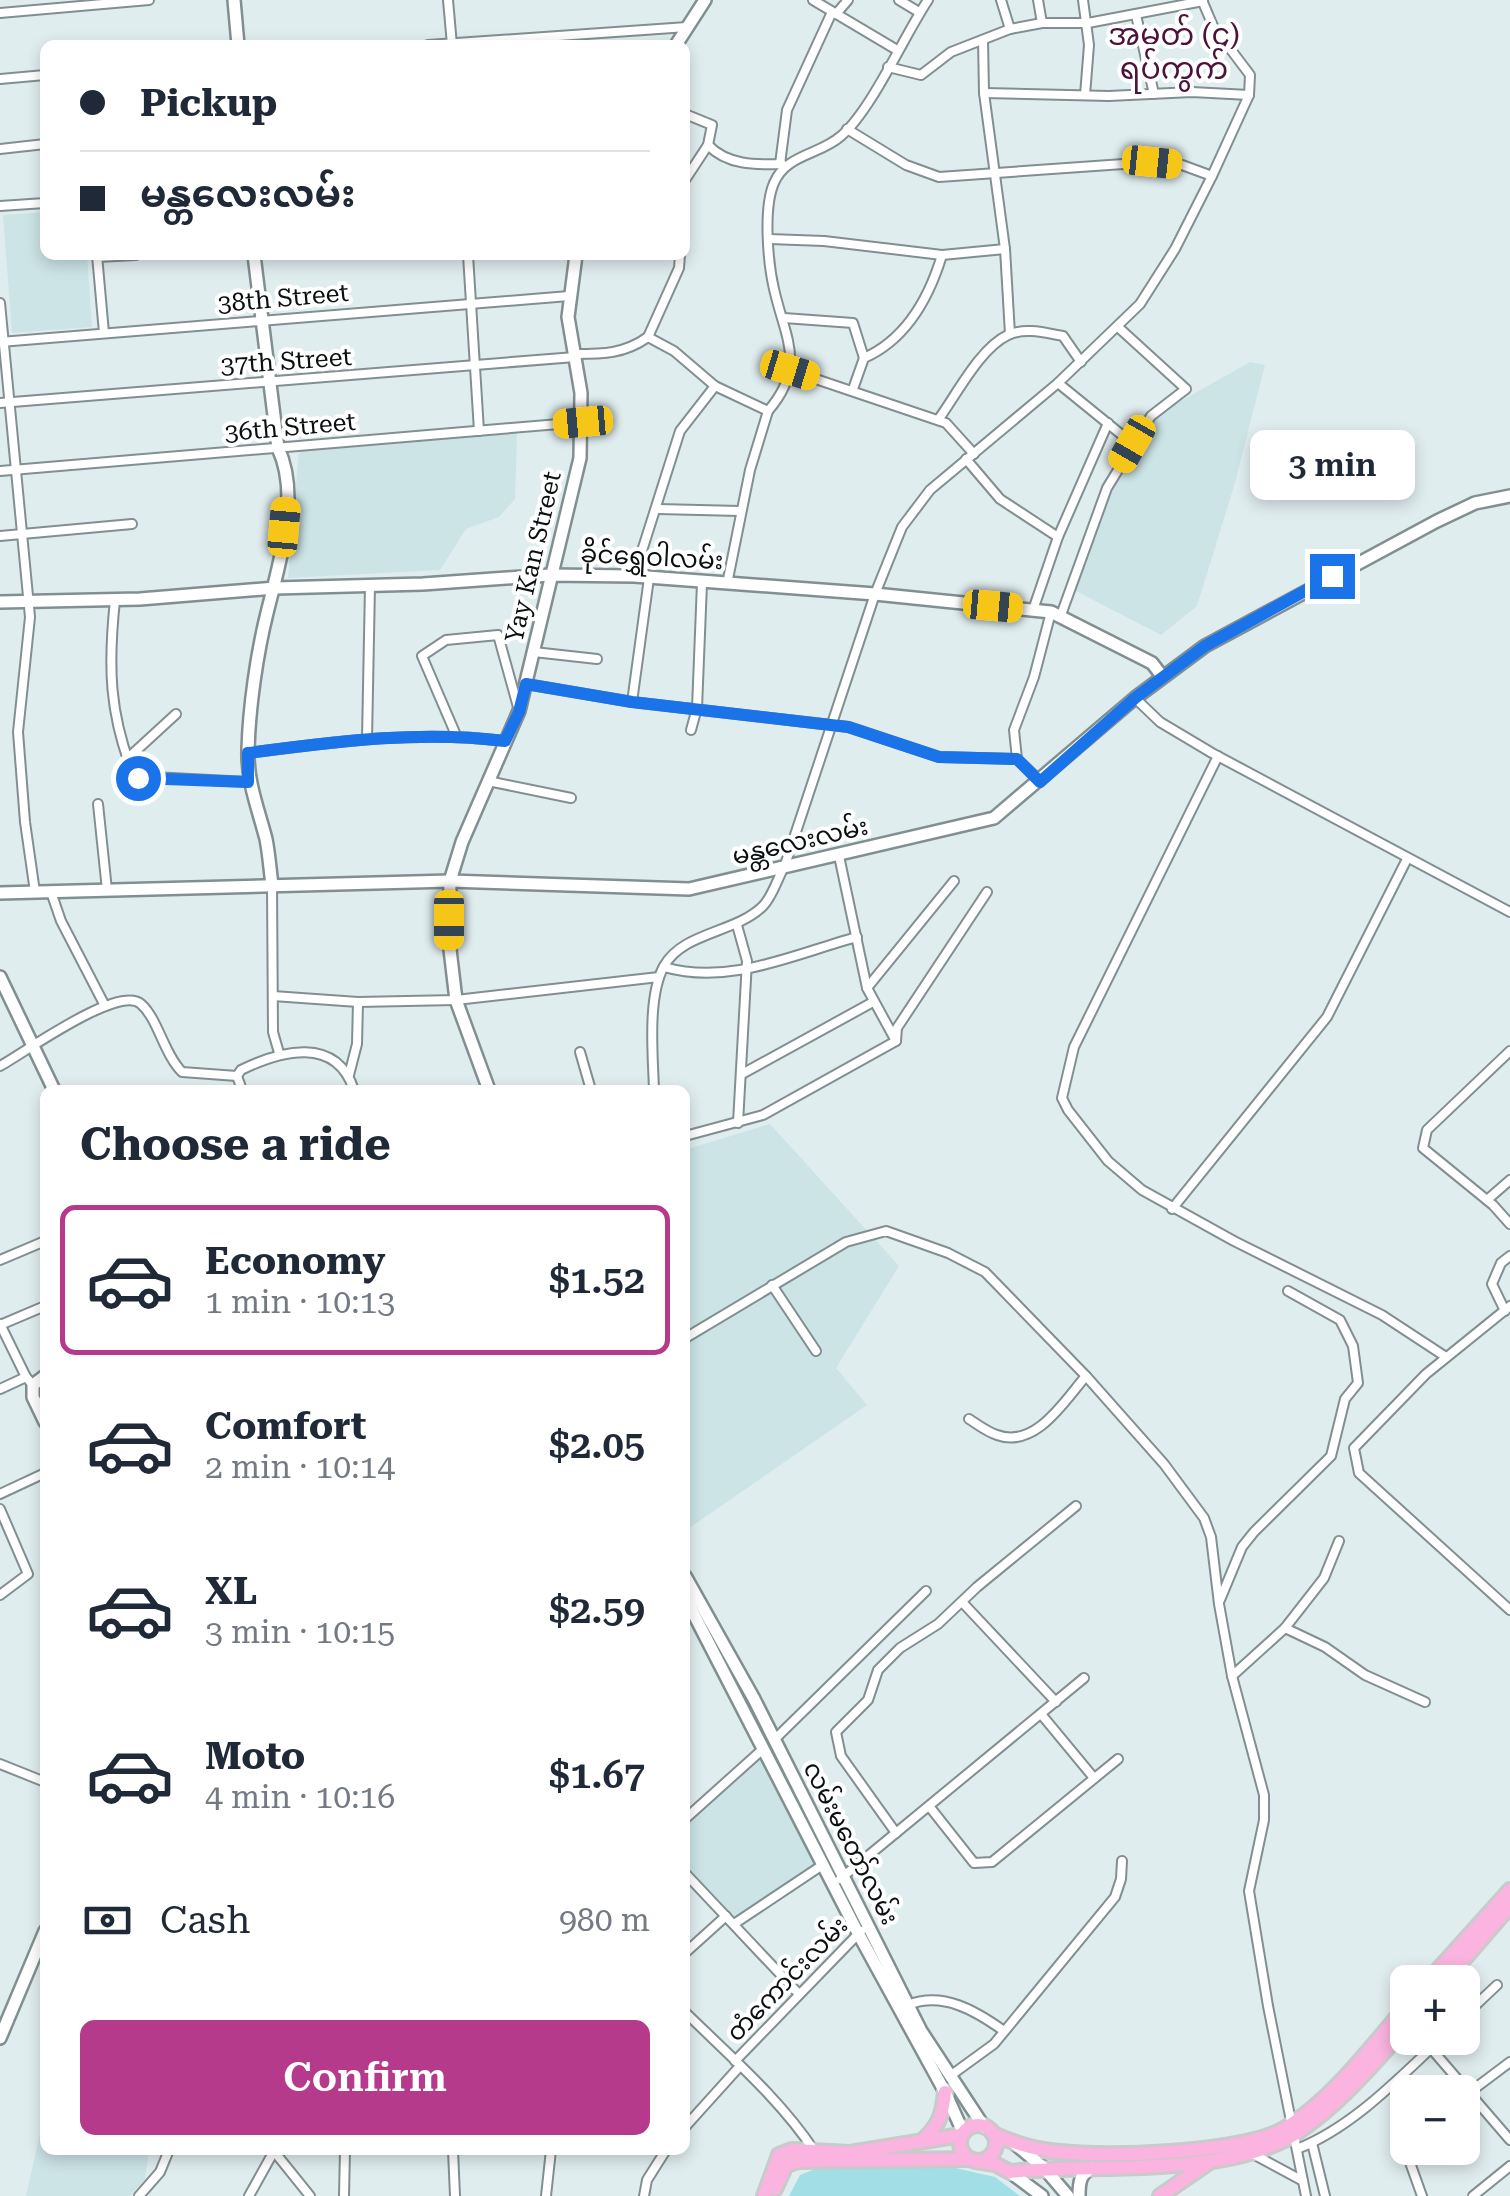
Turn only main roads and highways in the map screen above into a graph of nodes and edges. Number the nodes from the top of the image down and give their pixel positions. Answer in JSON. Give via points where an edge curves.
{"nodes":[{"id":1,"x":234,"y":0,"type":"edge"},
{"id":2,"x":705,"y":0,"type":"edge"},
{"id":3,"x":238,"y":40,"type":"edge"},
{"id":4,"x":679,"y":40,"type":"edge"},
{"id":5,"x":254,"y":260,"type":"edge"},
{"id":6,"x":575,"y":260,"type":"edge"},
{"id":7,"x":1510,"y":496,"type":"edge"},
{"id":8,"x":550,"y":575,"type":"junction"},
{"id":9,"x":275,"y":588,"type":"junction"},
{"id":10,"x":0,"y":602,"type":"edge"},
{"id":11,"x":1162,"y":676,"type":"junction"},
{"id":12,"x":450,"y":881,"type":"junction"},
{"id":13,"x":272,"y":885,"type":"junction"},
{"id":14,"x":0,"y":893,"type":"edge"},
{"id":15,"x":0,"y":976,"type":"edge"},
{"id":16,"x":52,"y":1085,"type":"edge"},
{"id":17,"x":487,"y":1085,"type":"edge"},
{"id":18,"x":40,"y":1378,"type":"edge"},
{"id":19,"x":40,"y":1412,"type":"edge"},
{"id":20,"x":690,"y":1586,"type":"edge"},
{"id":21,"x":690,"y":1605,"type":"edge"},
{"id":22,"x":729,"y":1665,"type":"junction"},
{"id":23,"x":768,"y":1745,"type":"junction"},
{"id":24,"x":838,"y":1880,"type":"junction"},
{"id":25,"x":1510,"y":1890,"type":"edge"},
{"id":26,"x":1510,"y":1906,"type":"edge"},
{"id":27,"x":863,"y":1929,"type":"junction"},
{"id":28,"x":40,"y":1942,"type":"edge"},
{"id":29,"x":1442,"y":1965,"type":"edge"},
{"id":30,"x":1459,"y":1965,"type":"edge"},
{"id":31,"x":4,"y":2018,"type":"edge"},
{"id":32,"x":1390,"y":2025,"type":"edge"},
{"id":33,"x":0,"y":2038,"type":"edge"},
{"id":34,"x":1390,"y":2045,"type":"edge"},
{"id":35,"x":945,"y":2092,"type":"junction"},
{"id":36,"x":989,"y":2130,"type":"junction"},
{"id":37,"x":962,"y":2133,"type":"junction"},
{"id":38,"x":1294,"y":2136,"type":"junction"},
{"id":39,"x":922,"y":2140,"type":"junction"},
{"id":40,"x":1013,"y":2142,"type":"junction"},
{"id":41,"x":816,"y":2156,"type":"junction"},
{"id":42,"x":973,"y":2160,"type":"junction"},
{"id":43,"x":1212,"y":2160,"type":"junction"},
{"id":44,"x":1044,"y":2168,"type":"junction"},
{"id":45,"x":1092,"y":2168,"type":"junction"},
{"id":46,"x":1010,"y":2172,"type":"junction"},
{"id":47,"x":764,"y":2196,"type":"edge"},
{"id":48,"x":773,"y":2196,"type":"edge"},
{"id":49,"x":1042,"y":2196,"type":"edge"},
{"id":50,"x":1068,"y":2196,"type":"edge"},
{"id":51,"x":1079,"y":2196,"type":"edge"},
{"id":52,"x":1160,"y":2196,"type":"edge"}],
"edges":[{"from":1,"to":3,"type":"main road"},
{"from":2,"to":4,"type":"main road"},
{"from":5,"to":9,"type":"main road","via":[[278,448],[288,468]]},
{"from":6,"to":8,"type":"main road","name":"Yay Kan Street","via":[[568,317],[583,422]]},
{"from":7,"to":11,"type":"main road","name":"မန္တလေးလမ်း","via":[[1475,502],[1437,520],[1261,614]]},
{"from":8,"to":9,"type":"main road","name":"ခိုင်ရွှေဝါလမ်း"},
{"from":8,"to":11,"type":"main road","name":"ခိုင်ရွှေဝါလမ်း","via":[[634,576],[1033,610],[1056,614],[1152,664]]},
{"from":8,"to":12,"type":"main road","name":"Yay Kan Street","via":[[519,712]]},
{"from":9,"to":10,"type":"main road","name":"ခိုင်ရွှေဝါလမ်း"},
{"from":9,"to":13,"type":"main road","via":[[248,753],[248,782]]},
{"from":11,"to":12,"type":"main road","name":"မန္တလေးလမ်း","via":[[994,818],[678,890]]},
{"from":12,"to":13,"type":"main road","name":"မန္တလေးလမ်း"},
{"from":12,"to":17,"type":"main road","name":"Yay Kan Street","via":[[456,1000]]},
{"from":13,"to":14,"type":"main road","name":"မန္တလေးလမ်း"},
{"from":15,"to":16,"type":"main road"},
{"from":18,"to":19,"type":"main road","via":[[29,1381]]},
{"from":20,"to":22,"type":"main road","name":"လမ်းမတော်လမ်း"},
{"from":21,"to":22,"type":"main road","name":"လမ်းမတော်လမ်း"},
{"from":22,"to":23,"type":"main road","name":"လမ်းမတော်လမ်း"},
{"from":23,"to":24,"type":"main road","name":"လမ်းမတော်လမ်း"},
{"from":23,"to":24,"type":"main road","name":"လမ်းမတော်လမ်း","via":[[824,1864]]},
{"from":24,"to":27,"type":"main road","name":"လမ်းမတော်လမ်း"},
{"from":25,"to":29,"type":"main road"},
{"from":26,"to":30,"type":"main road"},
{"from":27,"to":35,"type":"main road","name":"လမ်းမတော်လမ်း"},
{"from":27,"to":36,"type":"main road","name":"လမ်းမတော်လမ်း"},
{"from":28,"to":31,"type":"main road"},
{"from":31,"to":33,"type":"main road"},
{"from":32,"to":38,"type":"main road"},
{"from":34,"to":38,"type":"main road"},
{"from":35,"to":37,"type":"main road","name":"လမ်းမတော်လမ်း"},
{"from":35,"to":39,"type":"main road","via":[[943,2113]]},
{"from":36,"to":37,"type":"main road","via":[[973,2126]]},
{"from":36,"to":40,"type":"main road"},
{"from":36,"to":42,"type":"main road","via":[[994,2151]]},
{"from":37,"to":39,"type":"main road"},
{"from":37,"to":42,"type":"main road","via":[[962,2150]]},
{"from":38,"to":40,"type":"main road","via":[[1216,2148],[1064,2152]]},
{"from":38,"to":43,"type":"main road"},
{"from":39,"to":41,"type":"main road"},
{"from":40,"to":44,"type":"main road"},
{"from":41,"to":42,"type":"main road"},
{"from":41,"to":47,"type":"main road","via":[[792,2150],[779,2155]]},
{"from":41,"to":48,"type":"main road","via":[[786,2165]]},
{"from":42,"to":46,"type":"main road"},
{"from":43,"to":45,"type":"main road"},
{"from":43,"to":52,"type":"main road"},
{"from":44,"to":45,"type":"main road"},
{"from":44,"to":46,"type":"main road"},
{"from":44,"to":50,"type":"main road"},
{"from":45,"to":51,"type":"main road","via":[[1080,2178]]},
{"from":46,"to":49,"type":"main road"}]}
